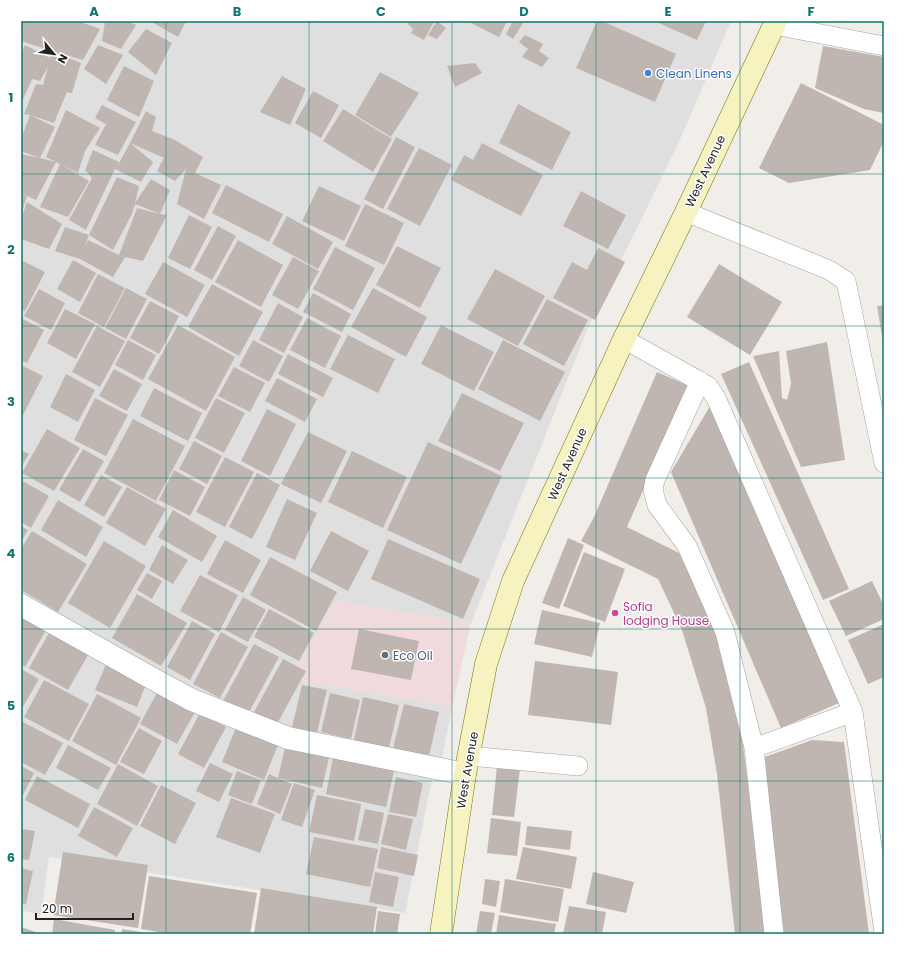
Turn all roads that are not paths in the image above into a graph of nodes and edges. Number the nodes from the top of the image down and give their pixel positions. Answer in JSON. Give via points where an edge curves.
{"nodes":[{"id":1,"x":775,"y":23,"type":"edge"},
{"id":2,"x":884,"y":46,"type":"edge"},
{"id":3,"x":686,"y":212,"type":"junction"},
{"id":4,"x":624,"y":339,"type":"junction"},
{"id":5,"x":700,"y":381,"type":"junction"},
{"id":6,"x":884,"y":463,"type":"edge"},
{"id":7,"x":21,"y":605,"type":"edge"},
{"id":8,"x":853,"y":712,"type":"junction"},
{"id":9,"x":754,"y":748,"type":"junction"},
{"id":10,"x":467,"y":765,"type":"junction"},
{"id":11,"x":578,"y":766,"type":"dead end"},
{"id":12,"x":884,"y":932,"type":"edge"},
{"id":13,"x":441,"y":934,"type":"edge"},
{"id":14,"x":774,"y":934,"type":"edge"}],
"edges":[{"from":1,"to":2,"type":"lane"},
{"from":1,"to":3,"type":"main road","name":"West Avenue"},
{"from":3,"to":4,"type":"main road","name":"West Avenue"},
{"from":3,"to":6,"type":"lane","via":[[829,270],[846,281]]},
{"from":4,"to":5,"type":"lane"},
{"from":4,"to":10,"type":"main road","name":"West Avenue","via":[[513,581],[486,664]]},
{"from":5,"to":8,"type":"lane","via":[[708,386],[716,398]]},
{"from":5,"to":9,"type":"lane","via":[[655,480],[653,490],[656,505],[687,546],[725,632]]},
{"from":7,"to":10,"type":"street","via":[[192,700],[288,738]]},
{"from":8,"to":9,"type":"lane"},
{"from":8,"to":12,"type":"lane"},
{"from":9,"to":14,"type":"lane"},
{"from":10,"to":11,"type":"lane"},
{"from":10,"to":13,"type":"main road","name":"West Avenue"}]}
